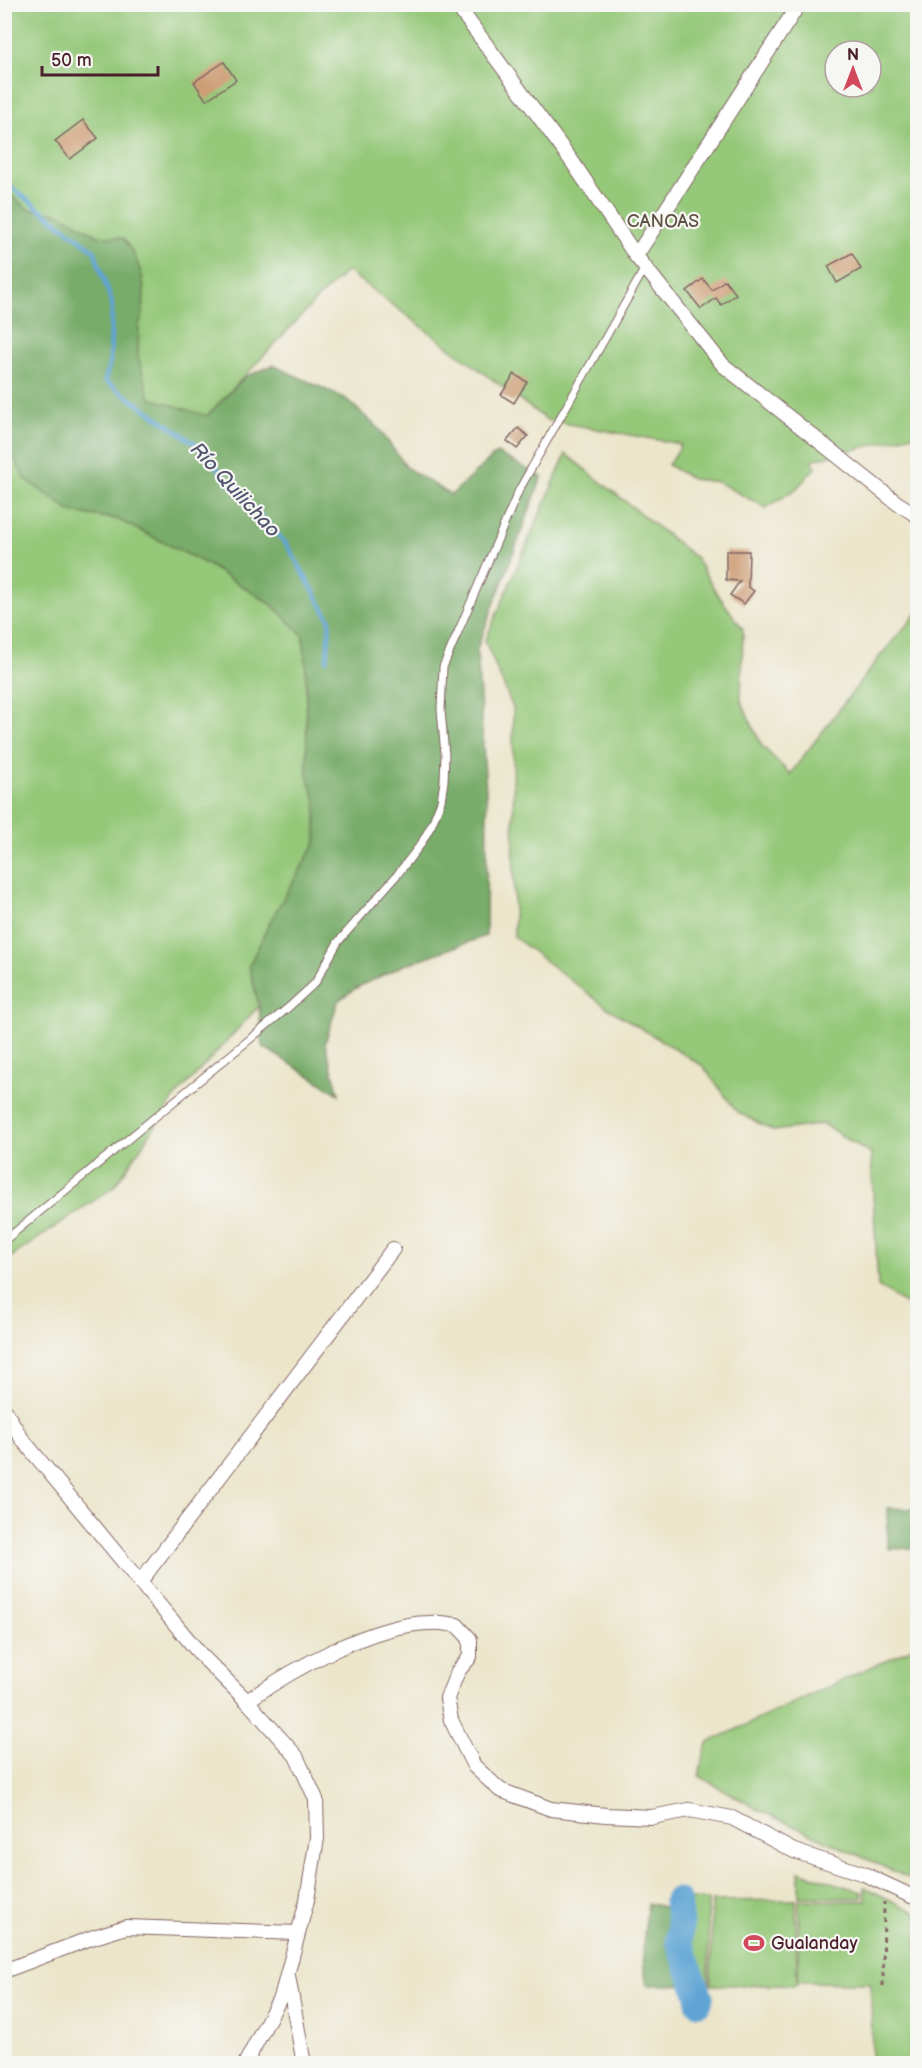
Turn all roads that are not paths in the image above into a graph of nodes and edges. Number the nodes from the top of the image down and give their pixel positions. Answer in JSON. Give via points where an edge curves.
{"nodes":[{"id":1,"x":456,"y":4,"type":"edge"},
{"id":2,"x":799,"y":4,"type":"edge"},
{"id":3,"x":636,"y":256,"type":"junction"},
{"id":4,"x":645,"y":268,"type":"junction"},
{"id":5,"x":918,"y":516,"type":"edge"},
{"id":6,"x":4,"y":1241,"type":"edge"},
{"id":7,"x":393,"y":1248,"type":"dead end"},
{"id":8,"x":4,"y":1409,"type":"edge"},
{"id":9,"x":140,"y":1582,"type":"junction"},
{"id":10,"x":247,"y":1701,"type":"junction"},
{"id":11,"x":918,"y":1897,"type":"edge"},
{"id":12,"x":298,"y":1933,"type":"junction"},
{"id":13,"x":4,"y":1971,"type":"edge"},
{"id":14,"x":288,"y":1971,"type":"junction"},
{"id":15,"x":245,"y":2064,"type":"edge"},
{"id":16,"x":304,"y":2064,"type":"edge"}],
"edges":[{"from":1,"to":3,"type":"street","via":[[572,160]]},
{"from":2,"to":3,"type":"street"},
{"from":3,"to":4,"type":"street"},
{"from":4,"to":5,"type":"street","via":[[723,365]]},
{"from":4,"to":6,"type":"lane","via":[[519,490],[443,667],[444,781],[441,801],[422,844],[338,942],[315,983]]},
{"from":7,"to":9,"type":"street"},
{"from":8,"to":9,"type":"street","via":[[22,1439]]},
{"from":9,"to":10,"type":"street","via":[[201,1655]]},
{"from":10,"to":11,"type":"street","via":[[324,1655],[363,1639],[429,1623],[457,1625],[470,1639],[470,1656],[458,1671],[447,1698],[451,1720],[474,1766],[500,1790],[551,1809],[652,1817],[689,1810],[732,1818],[794,1851]]},
{"from":10,"to":12,"type":"street","via":[[296,1756],[316,1799],[317,1838]]},
{"from":12,"to":13,"type":"street","via":[[126,1927]]},
{"from":12,"to":14,"type":"street"},
{"from":14,"to":15,"type":"street","via":[[282,1994]]},
{"from":14,"to":16,"type":"street"}]}
